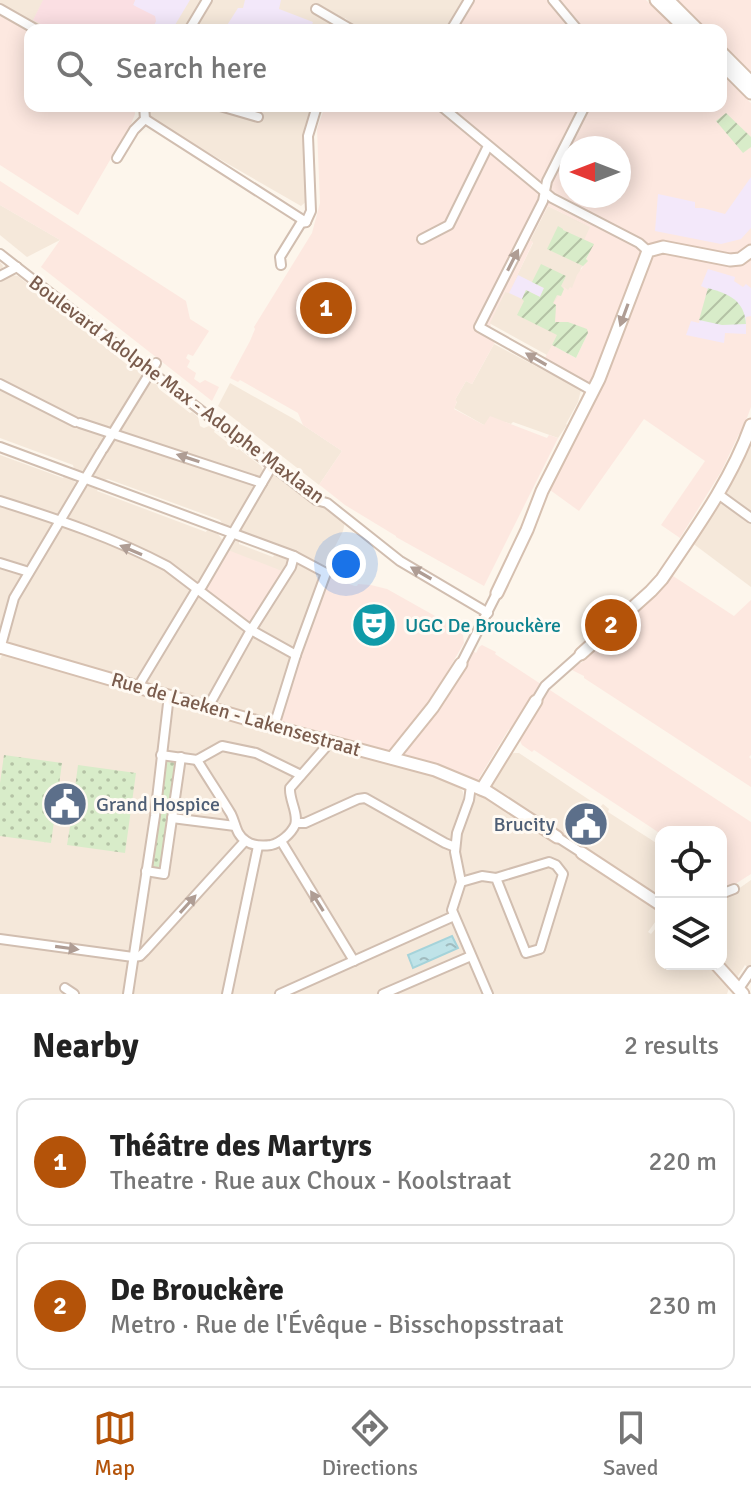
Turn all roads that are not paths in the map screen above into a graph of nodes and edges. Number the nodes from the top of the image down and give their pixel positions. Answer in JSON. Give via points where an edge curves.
{"nodes":[{"id":1,"x":207,"y":0,"type":"edge"},
{"id":2,"x":469,"y":0,"type":"edge"},
{"id":3,"x":553,"y":0,"type":"edge"},
{"id":4,"x":656,"y":0,"type":"edge"},
{"id":5,"x":668,"y":0,"type":"edge"},
{"id":6,"x":0,"y":9,"type":"edge"},
{"id":7,"x":316,"y":9,"type":"dead end"},
{"id":8,"x":26,"y":24,"type":"edge"},
{"id":9,"x":193,"y":24,"type":"edge"},
{"id":10,"x":341,"y":24,"type":"edge"},
{"id":11,"x":455,"y":24,"type":"edge"},
{"id":12,"x":573,"y":24,"type":"edge"},
{"id":13,"x":681,"y":24,"type":"edge"},
{"id":14,"x":692,"y":24,"type":"edge"},
{"id":15,"x":727,"y":58,"type":"edge"},
{"id":16,"x":727,"y":69,"type":"edge"},
{"id":17,"x":751,"y":82,"type":"edge"},
{"id":18,"x":751,"y":93,"type":"edge"},
{"id":19,"x":144,"y":112,"type":"edge"},
{"id":20,"x":241,"y":112,"type":"edge"},
{"id":21,"x":315,"y":112,"type":"edge"},
{"id":22,"x":448,"y":112,"type":"edge"},
{"id":23,"x":582,"y":112,"type":"edge"},
{"id":24,"x":258,"y":117,"type":"dead end"},
{"id":25,"x":145,"y":119,"type":"junction"},
{"id":26,"x":488,"y":146,"type":"junction"},
{"id":27,"x":117,"y":158,"type":"dead end"},
{"id":28,"x":544,"y":192,"type":"junction"},
{"id":29,"x":306,"y":222,"type":"junction"},
{"id":30,"x":422,"y":239,"type":"dead end"},
{"id":31,"x":648,"y":251,"type":"junction"},
{"id":32,"x":0,"y":254,"type":"edge"},
{"id":33,"x":748,"y":254,"type":"edge"},
{"id":34,"x":281,"y":265,"type":"dead end"},
{"id":35,"x":17,"y":267,"type":"junction"},
{"id":36,"x":0,"y":276,"type":"edge"},
{"id":37,"x":153,"y":366,"type":"junction"},
{"id":38,"x":0,"y":384,"type":"edge"},
{"id":39,"x":593,"y":391,"type":"junction"},
{"id":40,"x":751,"y":425,"type":"edge"},
{"id":41,"x":112,"y":434,"type":"junction"},
{"id":42,"x":0,"y":447,"type":"edge"},
{"id":43,"x":272,"y":466,"type":"junction"},
{"id":44,"x":85,"y":479,"type":"junction"},
{"id":45,"x":262,"y":483,"type":"junction"},
{"id":46,"x":718,"y":494,"type":"junction"},
{"id":47,"x":0,"y":501,"type":"edge"},
{"id":48,"x":751,"y":518,"type":"edge"},
{"id":49,"x":60,"y":520,"type":"junction"},
{"id":50,"x":232,"y":533,"type":"junction"},
{"id":51,"x":294,"y":556,"type":"junction"},
{"id":52,"x":0,"y":563,"type":"edge"},
{"id":53,"x":29,"y":572,"type":"junction"},
{"id":54,"x":197,"y":589,"type":"junction"},
{"id":55,"x":497,"y":593,"type":"joint"},
{"id":56,"x":488,"y":613,"type":"junction"},
{"id":57,"x":251,"y":630,"type":"junction"},
{"id":58,"x":0,"y":648,"type":"edge"},
{"id":59,"x":581,"y":654,"type":"joint"},
{"id":60,"x":296,"y":655,"type":"junction"},
{"id":61,"x":461,"y":664,"type":"joint"},
{"id":62,"x":139,"y":687,"type":"junction"},
{"id":63,"x":169,"y":695,"type":"junction"},
{"id":64,"x":536,"y":701,"type":"joint"},
{"id":65,"x":208,"y":707,"type":"junction"},
{"id":66,"x":274,"y":726,"type":"junction"},
{"id":67,"x":327,"y":741,"type":"junction"},
{"id":68,"x":161,"y":755,"type":"junction"},
{"id":69,"x":181,"y":757,"type":"junction"},
{"id":70,"x":392,"y":758,"type":"junction"},
{"id":71,"x":197,"y":760,"type":"junction"},
{"id":72,"x":301,"y":775,"type":"junction"},
{"id":73,"x":476,"y":787,"type":"junction"},
{"id":74,"x":172,"y":818,"type":"junction"},
{"id":75,"x":296,"y":823,"type":"junction"},
{"id":76,"x":235,"y":826,"type":"junction"},
{"id":77,"x":557,"y":837,"type":"joint"},
{"id":78,"x":245,"y":841,"type":"junction"},
{"id":79,"x":281,"y":841,"type":"junction"},
{"id":80,"x":258,"y":846,"type":"junction"},
{"id":81,"x":455,"y":847,"type":"junction"},
{"id":82,"x":582,"y":853,"type":"joint"},
{"id":83,"x":146,"y":871,"type":"junction"},
{"id":84,"x":496,"y":878,"type":"junction"},
{"id":85,"x":461,"y":882,"type":"junction"},
{"id":86,"x":734,"y":889,"type":"dead end"},
{"id":87,"x":727,"y":892,"type":"edge"},
{"id":88,"x":655,"y":901,"type":"edge"},
{"id":89,"x":454,"y":916,"type":"junction"},
{"id":90,"x":0,"y":939,"type":"edge"},
{"id":91,"x":471,"y":956,"type":"junction"},
{"id":92,"x":133,"y":957,"type":"junction"},
{"id":93,"x":354,"y":961,"type":"junction"},
{"id":94,"x":721,"y":970,"type":"edge"},
{"id":95,"x":751,"y":971,"type":"edge"},
{"id":96,"x":65,"y":988,"type":"dead end"},
{"id":97,"x":739,"y":993,"type":"edge"},
{"id":98,"x":74,"y":994,"type":"edge"},
{"id":99,"x":128,"y":994,"type":"edge"},
{"id":100,"x":227,"y":994,"type":"edge"},
{"id":101,"x":280,"y":994,"type":"edge"},
{"id":102,"x":383,"y":994,"type":"edge"},
{"id":103,"x":488,"y":994,"type":"edge"}],
"edges":[{"from":1,"to":9,"type":"street"},
{"from":2,"to":11,"type":"street"},
{"from":3,"to":12,"type":"street"},
{"from":4,"to":13,"type":"street"},
{"from":5,"to":14,"type":"street"},
{"from":6,"to":8,"type":"street"},
{"from":7,"to":10,"type":"street"},
{"from":15,"to":17,"type":"street"},
{"from":16,"to":18,"type":"street"},
{"from":19,"to":25,"type":"street"},
{"from":20,"to":24,"type":"street"},
{"from":21,"to":29,"type":"street","via":[[308,136],[311,211]]},
{"from":22,"to":26,"type":"street"},
{"from":23,"to":28,"type":"street"},
{"from":25,"to":27,"type":"street"},
{"from":25,"to":29,"type":"street"},
{"from":26,"to":28,"type":"street"},
{"from":26,"to":30,"type":"street","via":[[449,225]]},
{"from":28,"to":31,"type":"street"},
{"from":39,"to":28,"type":"street","one_way":true,"via":[[479,327]]},
{"from":29,"to":34,"type":"street","via":[[280,257]]},
{"from":31,"to":33,"type":"street","via":[[663,247],[730,260]]},
{"from":31,"to":39,"type":"street","one_way":true},
{"from":32,"to":35,"type":"street","name":"Boulevard Adolphe Max - Adolphe Maxlaan"},
{"from":35,"to":36,"type":"street"},
{"from":35,"to":37,"type":"street","name":"Boulevard Adolphe Max - Adolphe Maxlaan"},
{"from":37,"to":41,"type":"street"},
{"from":37,"to":43,"type":"street","name":"Boulevard Adolphe Max - Adolphe Maxlaan"},
{"from":38,"to":41,"type":"street"},
{"from":39,"to":55,"type":"street"},
{"from":40,"to":46,"type":"street"},
{"from":41,"to":44,"type":"street"},
{"from":45,"to":41,"type":"street","one_way":true},
{"from":42,"to":44,"type":"street"},
{"from":43,"to":45,"type":"street"},
{"from":56,"to":43,"type":"street","name":"Boulevard Adolphe Max - Adolphe Maxlaan","one_way":true,"via":[[400,561]]},
{"from":44,"to":49,"type":"street"},
{"from":44,"to":50,"type":"street"},
{"from":45,"to":50,"type":"street"},
{"from":46,"to":48,"type":"street"},
{"from":46,"to":59,"type":"street","via":[[664,576]]},
{"from":47,"to":49,"type":"street"},
{"from":49,"to":53,"type":"street"},
{"from":54,"to":49,"type":"street","one_way":true,"via":[[152,558]]},
{"from":50,"to":51,"type":"street"},
{"from":50,"to":54,"type":"street"},
{"from":51,"to":57,"type":"street"},
{"from":51,"to":60,"type":"street","via":[[326,573]]},
{"from":52,"to":53,"type":"street"},
{"from":53,"to":58,"type":"street","via":[[14,598]]},
{"from":54,"to":57,"type":"street"},
{"from":54,"to":62,"type":"street"},
{"from":55,"to":56,"type":"street"},
{"from":56,"to":61,"type":"street"},
{"from":57,"to":60,"type":"street"},
{"from":57,"to":65,"type":"street"},
{"from":58,"to":62,"type":"street","name":"Rue de Laeken - Lakensestraat"},
{"from":59,"to":64,"type":"street"},
{"from":60,"to":66,"type":"street"},
{"from":61,"to":70,"type":"street"},
{"from":62,"to":63,"type":"street","name":"Rue de Laeken - Lakensestraat"},
{"from":63,"to":65,"type":"street","name":"Rue de Laeken - Lakensestraat"},
{"from":63,"to":68,"type":"street"},
{"from":64,"to":73,"type":"street"},
{"from":65,"to":66,"type":"street","name":"Rue de Laeken - Lakensestraat"},
{"from":66,"to":67,"type":"street","name":"Rue de Laeken - Lakensestraat"},
{"from":67,"to":70,"type":"street","name":"Rue de Laeken - Lakensestraat"},
{"from":67,"to":72,"type":"street"},
{"from":68,"to":69,"type":"street"},
{"from":68,"to":83,"type":"street"},
{"from":69,"to":71,"type":"street"},
{"from":69,"to":74,"type":"street"},
{"from":70,"to":73,"type":"street","name":"Rue de Laeken - Lakensestraat"},
{"from":71,"to":72,"type":"street","via":[[222,746],[256,753]]},
{"from":71,"to":76,"type":"street"},
{"from":72,"to":75,"type":"street","via":[[289,793]]},
{"from":73,"to":77,"type":"street","name":"Rue de Laeken - Lakensestraat"},
{"from":73,"to":81,"type":"street"},
{"from":74,"to":76,"type":"street"},
{"from":74,"to":83,"type":"street","via":[[164,874]]},
{"from":75,"to":79,"type":"street"},
{"from":75,"to":81,"type":"street","via":[[365,798]]},
{"from":76,"to":78,"type":"street"},
{"from":77,"to":82,"type":"street"},
{"from":78,"to":80,"type":"street"},
{"from":92,"to":78,"type":"street","one_way":true,"via":[[145,951]]},
{"from":79,"to":80,"type":"street"},
{"from":93,"to":79,"type":"street","one_way":true},
{"from":80,"to":100,"type":"street"},
{"from":81,"to":85,"type":"street"},
{"from":82,"to":88,"type":"street"},
{"from":83,"to":92,"type":"street"},
{"from":84,"to":84,"type":"street","via":[[547,863],[563,874],[541,947],[526,953]]},
{"from":84,"to":85,"type":"street"},
{"from":85,"to":89,"type":"street"},
{"from":86,"to":87,"type":"street"},
{"from":89,"to":91,"type":"street"},
{"from":89,"to":93,"type":"street"},
{"from":90,"to":92,"type":"street","one_way":true},
{"from":91,"to":102,"type":"street"},
{"from":91,"to":103,"type":"street"},
{"from":92,"to":99,"type":"street"},
{"from":93,"to":101,"type":"street"},
{"from":94,"to":97,"type":"street"},
{"from":95,"to":97,"type":"street"},
{"from":96,"to":98,"type":"street"}]}
